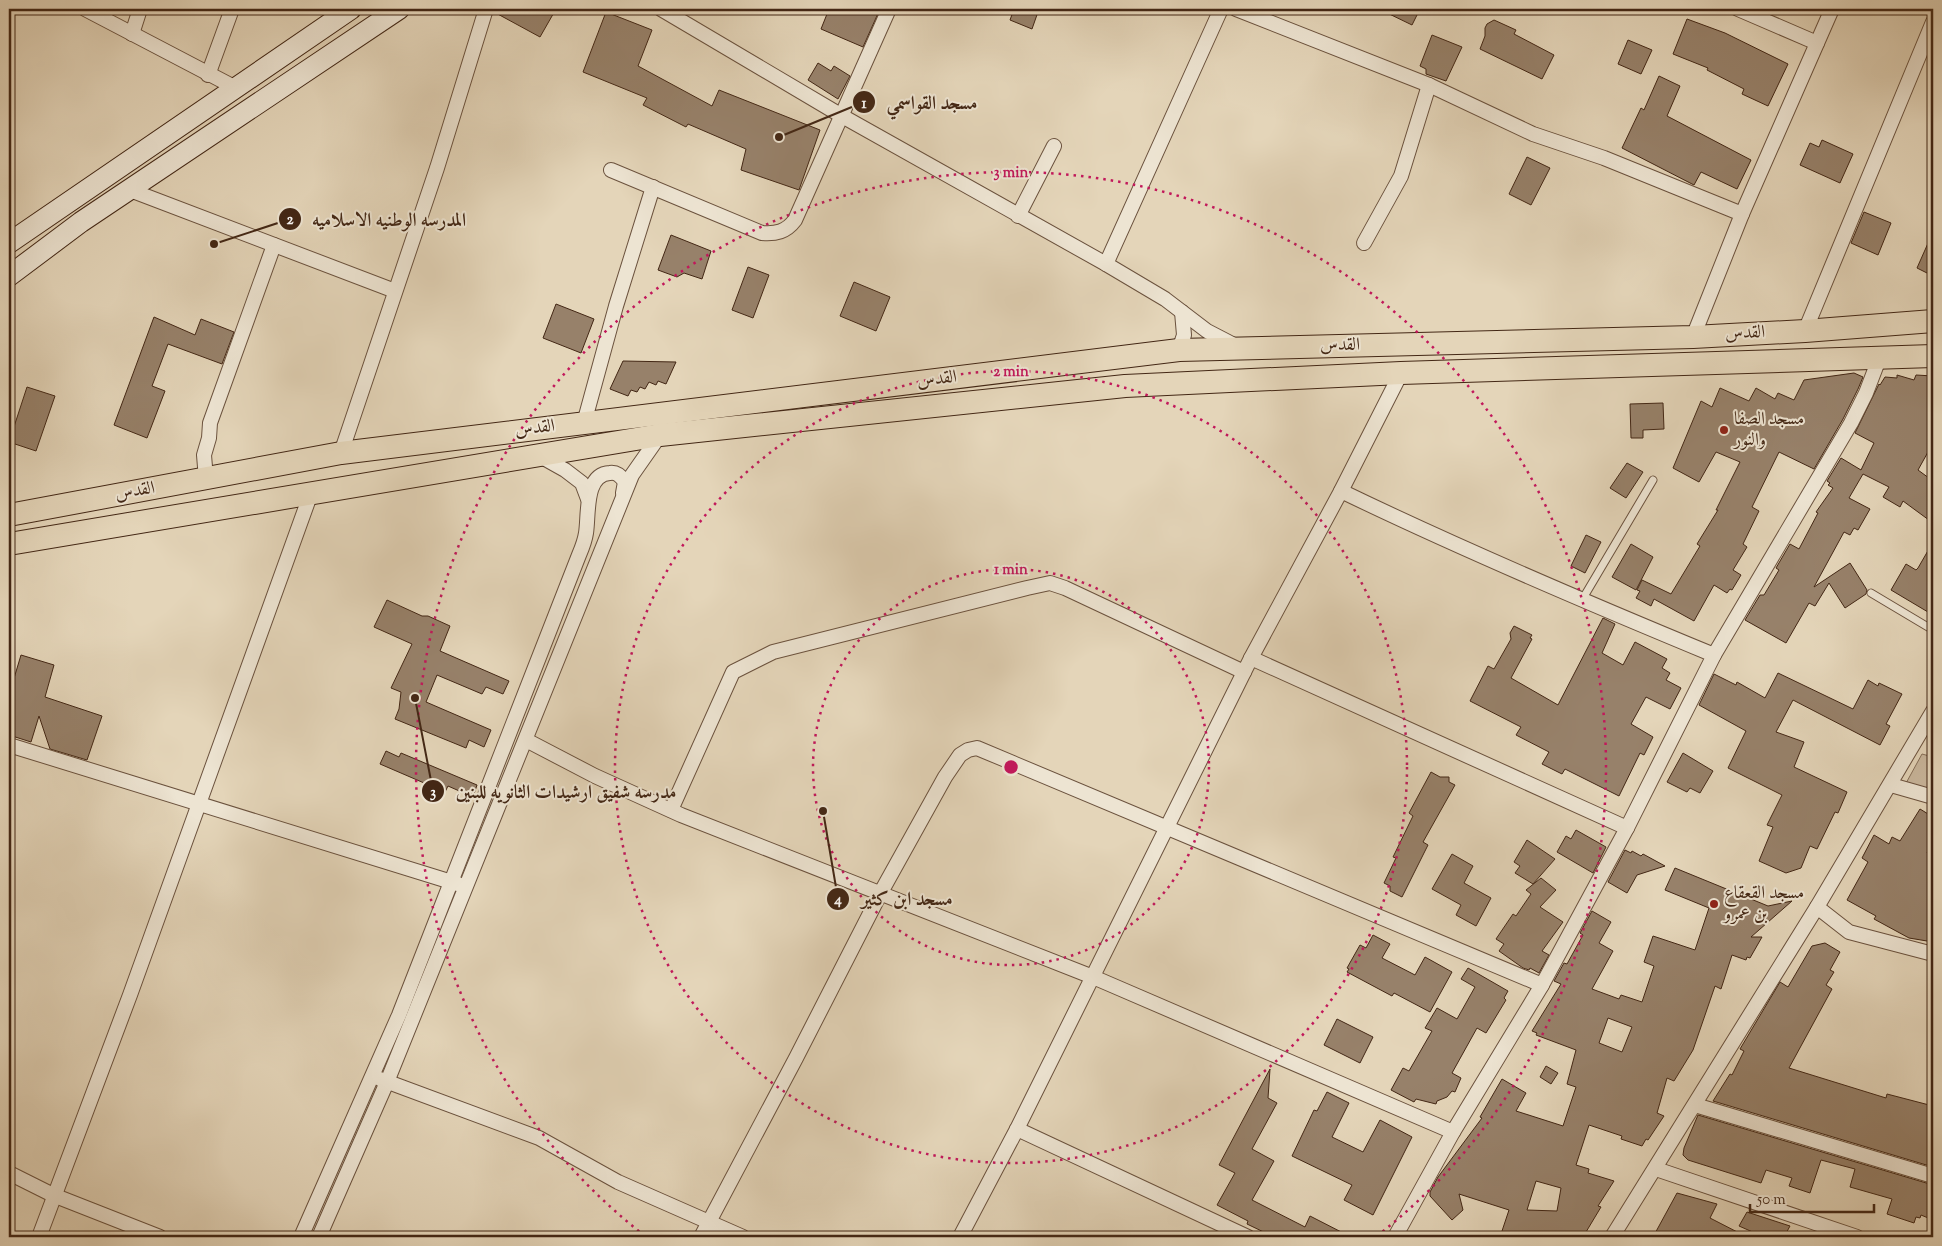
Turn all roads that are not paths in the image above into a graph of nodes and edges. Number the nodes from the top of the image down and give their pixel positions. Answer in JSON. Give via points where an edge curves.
{"nodes":[{"id":1,"x":86,"y":9,"type":"edge"},
{"id":2,"x":140,"y":9,"type":"edge"},
{"id":3,"x":232,"y":9,"type":"edge"},
{"id":4,"x":351,"y":9,"type":"edge"},
{"id":5,"x":399,"y":9,"type":"edge"},
{"id":6,"x":486,"y":9,"type":"edge"},
{"id":7,"x":661,"y":9,"type":"edge"},
{"id":8,"x":889,"y":9,"type":"edge"},
{"id":9,"x":1221,"y":9,"type":"edge"},
{"id":10,"x":1236,"y":9,"type":"edge"},
{"id":11,"x":1738,"y":9,"type":"edge"},
{"id":12,"x":1832,"y":9,"type":"edge"},
{"id":13,"x":1933,"y":22,"type":"edge"},
{"id":14,"x":132,"y":34,"type":"junction"},
{"id":15,"x":1817,"y":43,"type":"junction"},
{"id":16,"x":208,"y":75,"type":"junction"},
{"id":17,"x":1429,"y":85,"type":"junction"},
{"id":18,"x":236,"y":88,"type":"junction"},
{"id":19,"x":842,"y":116,"type":"junction"},
{"id":20,"x":1054,"y":146,"type":"dead end"},
{"id":21,"x":611,"y":170,"type":"dead end"},
{"id":22,"x":653,"y":187,"type":"junction"},
{"id":23,"x":130,"y":190,"type":"junction"},
{"id":24,"x":1742,"y":214,"type":"junction"},
{"id":25,"x":1018,"y":216,"type":"junction"},
{"id":26,"x":9,"y":243,"type":"edge"},
{"id":27,"x":1364,"y":243,"type":"dead end"},
{"id":28,"x":274,"y":245,"type":"junction"},
{"id":29,"x":1106,"y":264,"type":"junction"},
{"id":30,"x":9,"y":276,"type":"edge"},
{"id":31,"x":395,"y":291,"type":"junction"},
{"id":32,"x":1182,"y":312,"type":"junction"},
{"id":33,"x":1933,"y":321,"type":"edge"},
{"id":34,"x":1805,"y":331,"type":"junction"},
{"id":35,"x":1693,"y":337,"type":"junction"},
{"id":36,"x":1241,"y":348,"type":"junction"},
{"id":37,"x":1179,"y":350,"type":"junction"},
{"id":38,"x":1933,"y":356,"type":"edge"},
{"id":39,"x":1879,"y":358,"type":"junction"},
{"id":40,"x":1401,"y":374,"type":"junction"},
{"id":41,"x":584,"y":423,"type":"junction"},
{"id":42,"x":660,"y":434,"type":"junction"},
{"id":43,"x":341,"y":453,"type":"junction"},
{"id":44,"x":540,"y":456,"type":"junction"},
{"id":45,"x":206,"y":479,"type":"junction"},
{"id":46,"x":1653,"y":480,"type":"dead end"},
{"id":47,"x":1341,"y":491,"type":"junction"},
{"id":48,"x":311,"y":493,"type":"junction"},
{"id":49,"x":588,"y":499,"type":"junction"},
{"id":50,"x":622,"y":502,"type":"junction"},
{"id":51,"x":9,"y":515,"type":"edge"},
{"id":52,"x":9,"y":544,"type":"edge"},
{"id":53,"x":1871,"y":593,"type":"dead end"},
{"id":54,"x":1582,"y":600,"type":"junction"},
{"id":55,"x":1933,"y":630,"type":"edge"},
{"id":56,"x":1714,"y":655,"type":"junction"},
{"id":57,"x":1251,"y":658,"type":"junction"},
{"id":58,"x":1244,"y":672,"type":"junction"},
{"id":59,"x":1933,"y":711,"type":"edge"},
{"id":60,"x":526,"y":740,"type":"junction"},
{"id":61,"x":9,"y":745,"type":"edge"},
{"id":62,"x":1891,"y":785,"type":"junction"},
{"id":63,"x":1933,"y":797,"type":"edge"},
{"id":64,"x":198,"y":804,"type":"junction"},
{"id":65,"x":671,"y":810,"type":"junction"},
{"id":66,"x":1166,"y":827,"type":"junction"},
{"id":67,"x":1627,"y":828,"type":"junction"},
{"id":68,"x":451,"y":882,"type":"junction"},
{"id":69,"x":466,"y":887,"type":"junction"},
{"id":70,"x":880,"y":894,"type":"junction"},
{"id":71,"x":1817,"y":906,"type":"junction"},
{"id":72,"x":1933,"y":954,"type":"edge"},
{"id":73,"x":1093,"y":977,"type":"junction"},
{"id":74,"x":1542,"y":985,"type":"junction"},
{"id":75,"x":373,"y":1075,"type":"junction"},
{"id":76,"x":387,"y":1082,"type":"junction"},
{"id":77,"x":1695,"y":1105,"type":"junction"},
{"id":78,"x":1017,"y":1129,"type":"junction"},
{"id":79,"x":1454,"y":1132,"type":"junction"},
{"id":80,"x":1656,"y":1169,"type":"junction"},
{"id":81,"x":9,"y":1173,"type":"edge"},
{"id":82,"x":1933,"y":1176,"type":"edge"},
{"id":83,"x":53,"y":1195,"type":"junction"},
{"id":84,"x":709,"y":1222,"type":"junction"},
{"id":85,"x":1824,"y":1233,"type":"edge"},
{"id":86,"x":39,"y":1237,"type":"edge"},
{"id":87,"x":160,"y":1237,"type":"edge"},
{"id":88,"x":301,"y":1237,"type":"edge"},
{"id":89,"x":319,"y":1237,"type":"edge"},
{"id":90,"x":702,"y":1237,"type":"edge"},
{"id":91,"x":743,"y":1237,"type":"edge"},
{"id":92,"x":960,"y":1237,"type":"edge"},
{"id":93,"x":1248,"y":1237,"type":"edge"},
{"id":94,"x":1395,"y":1237,"type":"edge"},
{"id":95,"x":1612,"y":1237,"type":"edge"},
{"id":96,"x":1856,"y":1237,"type":"edge"}],
"edges":[{"from":1,"to":14,"type":"street"},
{"from":2,"to":14,"type":"street"},
{"from":3,"to":16,"type":"street"},
{"from":4,"to":18,"type":"main road"},
{"from":5,"to":23,"type":"main road"},
{"from":6,"to":31,"type":"street"},
{"from":7,"to":19,"type":"street"},
{"from":8,"to":19,"type":"street"},
{"from":9,"to":29,"type":"street"},
{"from":10,"to":17,"type":"street"},
{"from":11,"to":15,"type":"street"},
{"from":12,"to":15,"type":"street"},
{"from":13,"to":34,"type":"street"},
{"from":14,"to":16,"type":"street"},
{"from":15,"to":24,"type":"street"},
{"from":16,"to":18,"type":"street"},
{"from":17,"to":24,"type":"street","via":[[1533,134],[1604,158]]},
{"from":17,"to":27,"type":"street","via":[[1401,176]]},
{"from":18,"to":26,"type":"main road"},
{"from":19,"to":22,"type":"street","via":[[795,220],[781,232],[762,233]]},
{"from":19,"to":25,"type":"street"},
{"from":20,"to":25,"type":"street"},
{"from":21,"to":22,"type":"street"},
{"from":22,"to":41,"type":"street"},
{"from":23,"to":28,"type":"street"},
{"from":23,"to":30,"type":"main road"},
{"from":24,"to":35,"type":"street"},
{"from":25,"to":29,"type":"street"},
{"from":28,"to":31,"type":"street"},
{"from":28,"to":45,"type":"street","via":[[210,422],[204,455]]},
{"from":29,"to":32,"type":"street"},
{"from":31,"to":43,"type":"street"},
{"from":32,"to":36,"type":"street","via":[[1207,331]]},
{"from":32,"to":37,"type":"street","via":[[1184,335]]},
{"from":33,"to":34,"type":"main road","name":"القدس"},
{"from":34,"to":35,"type":"main road","name":"القدس"},
{"from":35,"to":36,"type":"main road","name":"القدس"},
{"from":36,"to":37,"type":"main road","name":"القدس"},
{"from":37,"to":41,"type":"main road","name":"القدس"},
{"from":38,"to":39,"type":"main road","name":"القدس"},
{"from":39,"to":40,"type":"main road","name":"القدس"},
{"from":39,"to":56,"type":"street","via":[[1851,423]]},
{"from":40,"to":42,"type":"main road","name":"القدس","via":[[1125,386]]},
{"from":40,"to":47,"type":"street"},
{"from":41,"to":43,"type":"main road","name":"القدس"},
{"from":42,"to":44,"type":"main road","name":"القدس"},
{"from":42,"to":50,"type":"street","via":[[632,475]]},
{"from":43,"to":45,"type":"main road","name":"القدس"},
{"from":44,"to":48,"type":"main road","name":"القدس"},
{"from":44,"to":49,"type":"street","via":[[582,483]]},
{"from":45,"to":51,"type":"main road","name":"القدس"},
{"from":46,"to":54,"type":"lane"},
{"from":47,"to":54,"type":"street","via":[[1423,531]]},
{"from":47,"to":57,"type":"street"},
{"from":48,"to":52,"type":"main road","name":"القدس"},
{"from":48,"to":64,"type":"street"},
{"from":49,"to":50,"type":"street","via":[[598,478],[611,473],[618,474],[625,482]]},
{"from":49,"to":68,"type":"street","via":[[586,535],[579,555]]},
{"from":50,"to":60,"type":"street"},
{"from":53,"to":55,"type":"lane"},
{"from":54,"to":56,"type":"street"},
{"from":56,"to":67,"type":"street"},
{"from":57,"to":58,"type":"street"},
{"from":57,"to":67,"type":"street"},
{"from":58,"to":65,"type":"street","via":[[1065,588],[1050,583],[1027,588],[773,652],[733,672]]},
{"from":58,"to":66,"type":"street"},
{"from":59,"to":62,"type":"street"},
{"from":60,"to":65,"type":"street"},
{"from":60,"to":69,"type":"street"},
{"from":61,"to":64,"type":"street"},
{"from":62,"to":63,"type":"street"},
{"from":62,"to":71,"type":"street"},
{"from":64,"to":68,"type":"street"},
{"from":64,"to":83,"type":"street","via":[[130,995]]},
{"from":65,"to":70,"type":"street"},
{"from":66,"to":70,"type":"street","via":[[977,748],[968,750],[960,755],[944,777]]},
{"from":66,"to":73,"type":"street"},
{"from":66,"to":74,"type":"street"},
{"from":67,"to":74,"type":"street"},
{"from":68,"to":69,"type":"street"},
{"from":68,"to":75,"type":"street"},
{"from":69,"to":76,"type":"street"},
{"from":70,"to":73,"type":"street"},
{"from":70,"to":84,"type":"street"},
{"from":71,"to":72,"type":"street","via":[[1849,932]]},
{"from":71,"to":77,"type":"street"},
{"from":73,"to":78,"type":"street"},
{"from":73,"to":79,"type":"street"},
{"from":74,"to":79,"type":"street"},
{"from":75,"to":76,"type":"street"},
{"from":75,"to":88,"type":"street"},
{"from":76,"to":84,"type":"street","via":[[539,1138],[618,1182]]},
{"from":76,"to":89,"type":"street"},
{"from":77,"to":80,"type":"street"},
{"from":77,"to":82,"type":"street"},
{"from":78,"to":92,"type":"street"},
{"from":78,"to":93,"type":"street"},
{"from":79,"to":94,"type":"street"},
{"from":80,"to":85,"type":"street"},
{"from":80,"to":95,"type":"street"},
{"from":81,"to":83,"type":"street"},
{"from":83,"to":86,"type":"street"},
{"from":83,"to":87,"type":"street"},
{"from":84,"to":90,"type":"street"},
{"from":84,"to":91,"type":"street"},
{"from":85,"to":96,"type":"street"}]}
